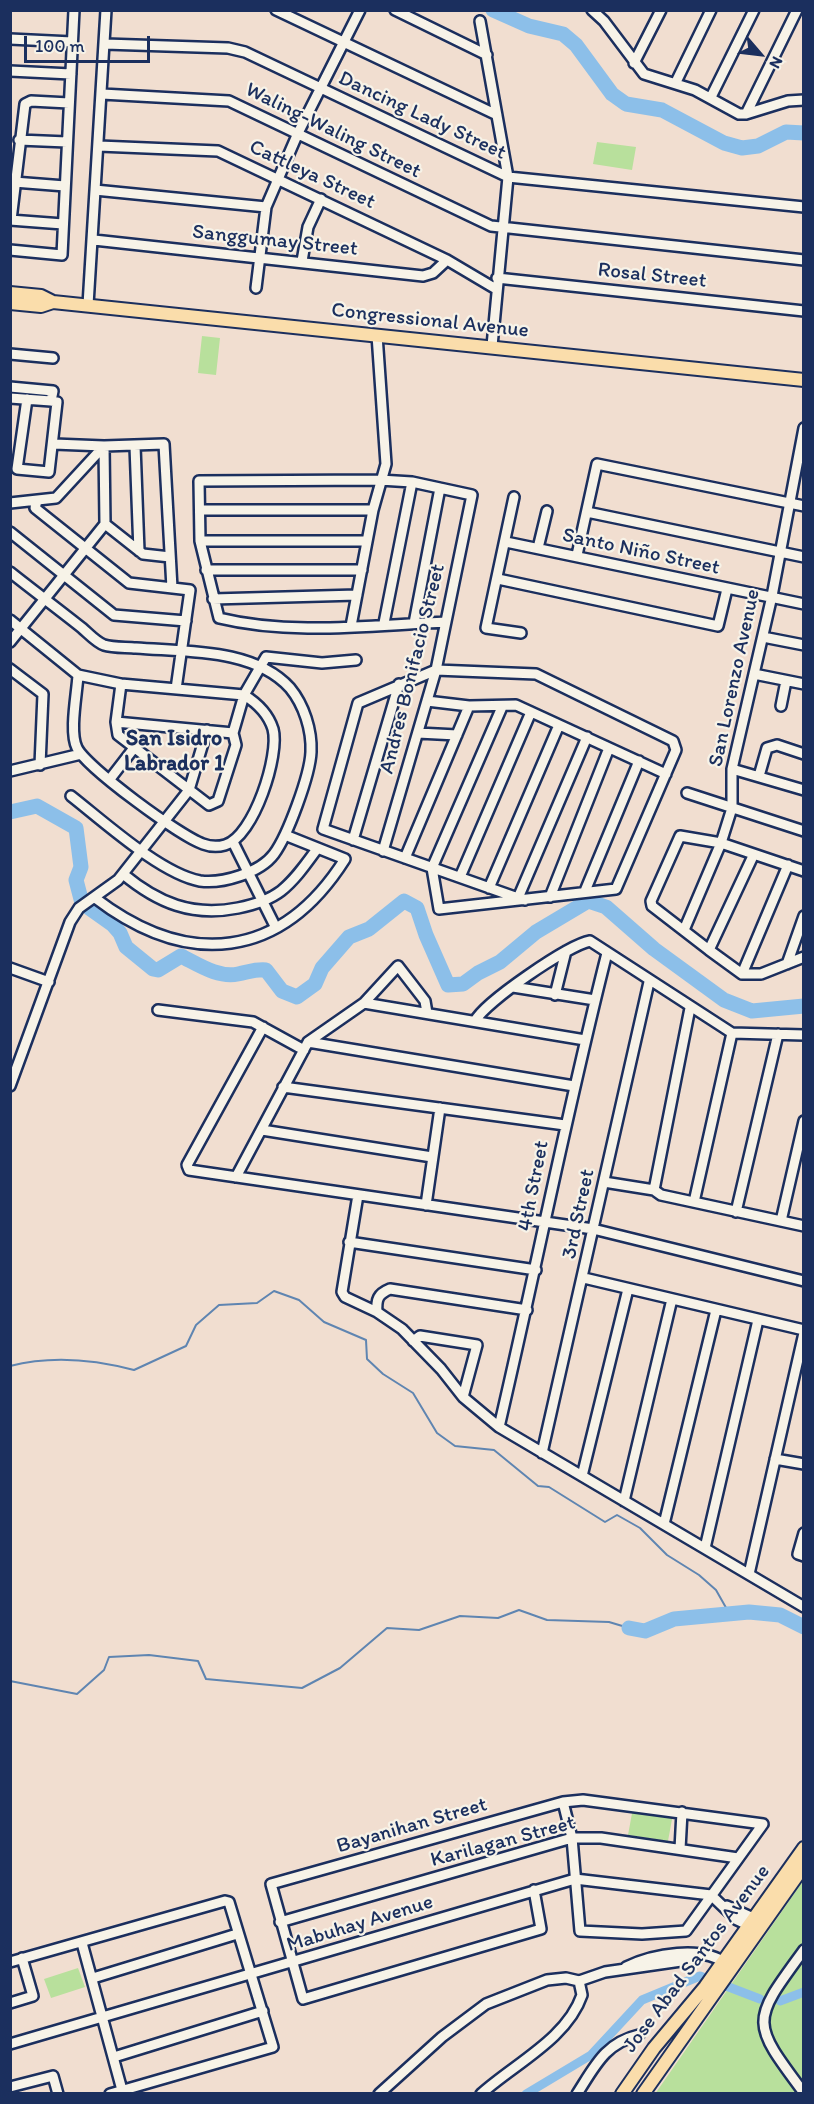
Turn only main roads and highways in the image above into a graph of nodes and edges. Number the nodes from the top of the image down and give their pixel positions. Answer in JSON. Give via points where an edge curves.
{"nodes":[{"id":1,"x":10,"y":293,"type":"edge"},
{"id":2,"x":53,"y":302,"type":"junction"},
{"id":3,"x":10,"y":303,"type":"edge"},
{"id":4,"x":804,"y":380,"type":"edge"},
{"id":5,"x":804,"y":1848,"type":"edge"},
{"id":6,"x":804,"y":1866,"type":"edge"},
{"id":7,"x":753,"y":1924,"type":"junction"},
{"id":8,"x":710,"y":1990,"type":"junction"},
{"id":9,"x":622,"y":2094,"type":"edge"},
{"id":10,"x":643,"y":2094,"type":"edge"}],
"edges":[{"from":1,"to":2,"type":"main road","name":"Congressional Avenue","via":[[41,296]]},
{"from":2,"to":3,"type":"main road","name":"Congressional Avenue","via":[[41,306]]},
{"from":2,"to":4,"type":"main road","name":"Congressional Avenue"},
{"from":5,"to":7,"type":"main road","name":"Jose Abad Santos Avenue"},
{"from":6,"to":7,"type":"main road","name":"Jose Abad Santos Avenue"},
{"from":7,"to":8,"type":"main road","name":"Jose Abad Santos Avenue"},
{"from":8,"to":9,"type":"main road","name":"Jose Abad Santos Avenue","via":[[654,2048]]},
{"from":8,"to":10,"type":"main road","name":"Jose Abad Santos Avenue"}]}
